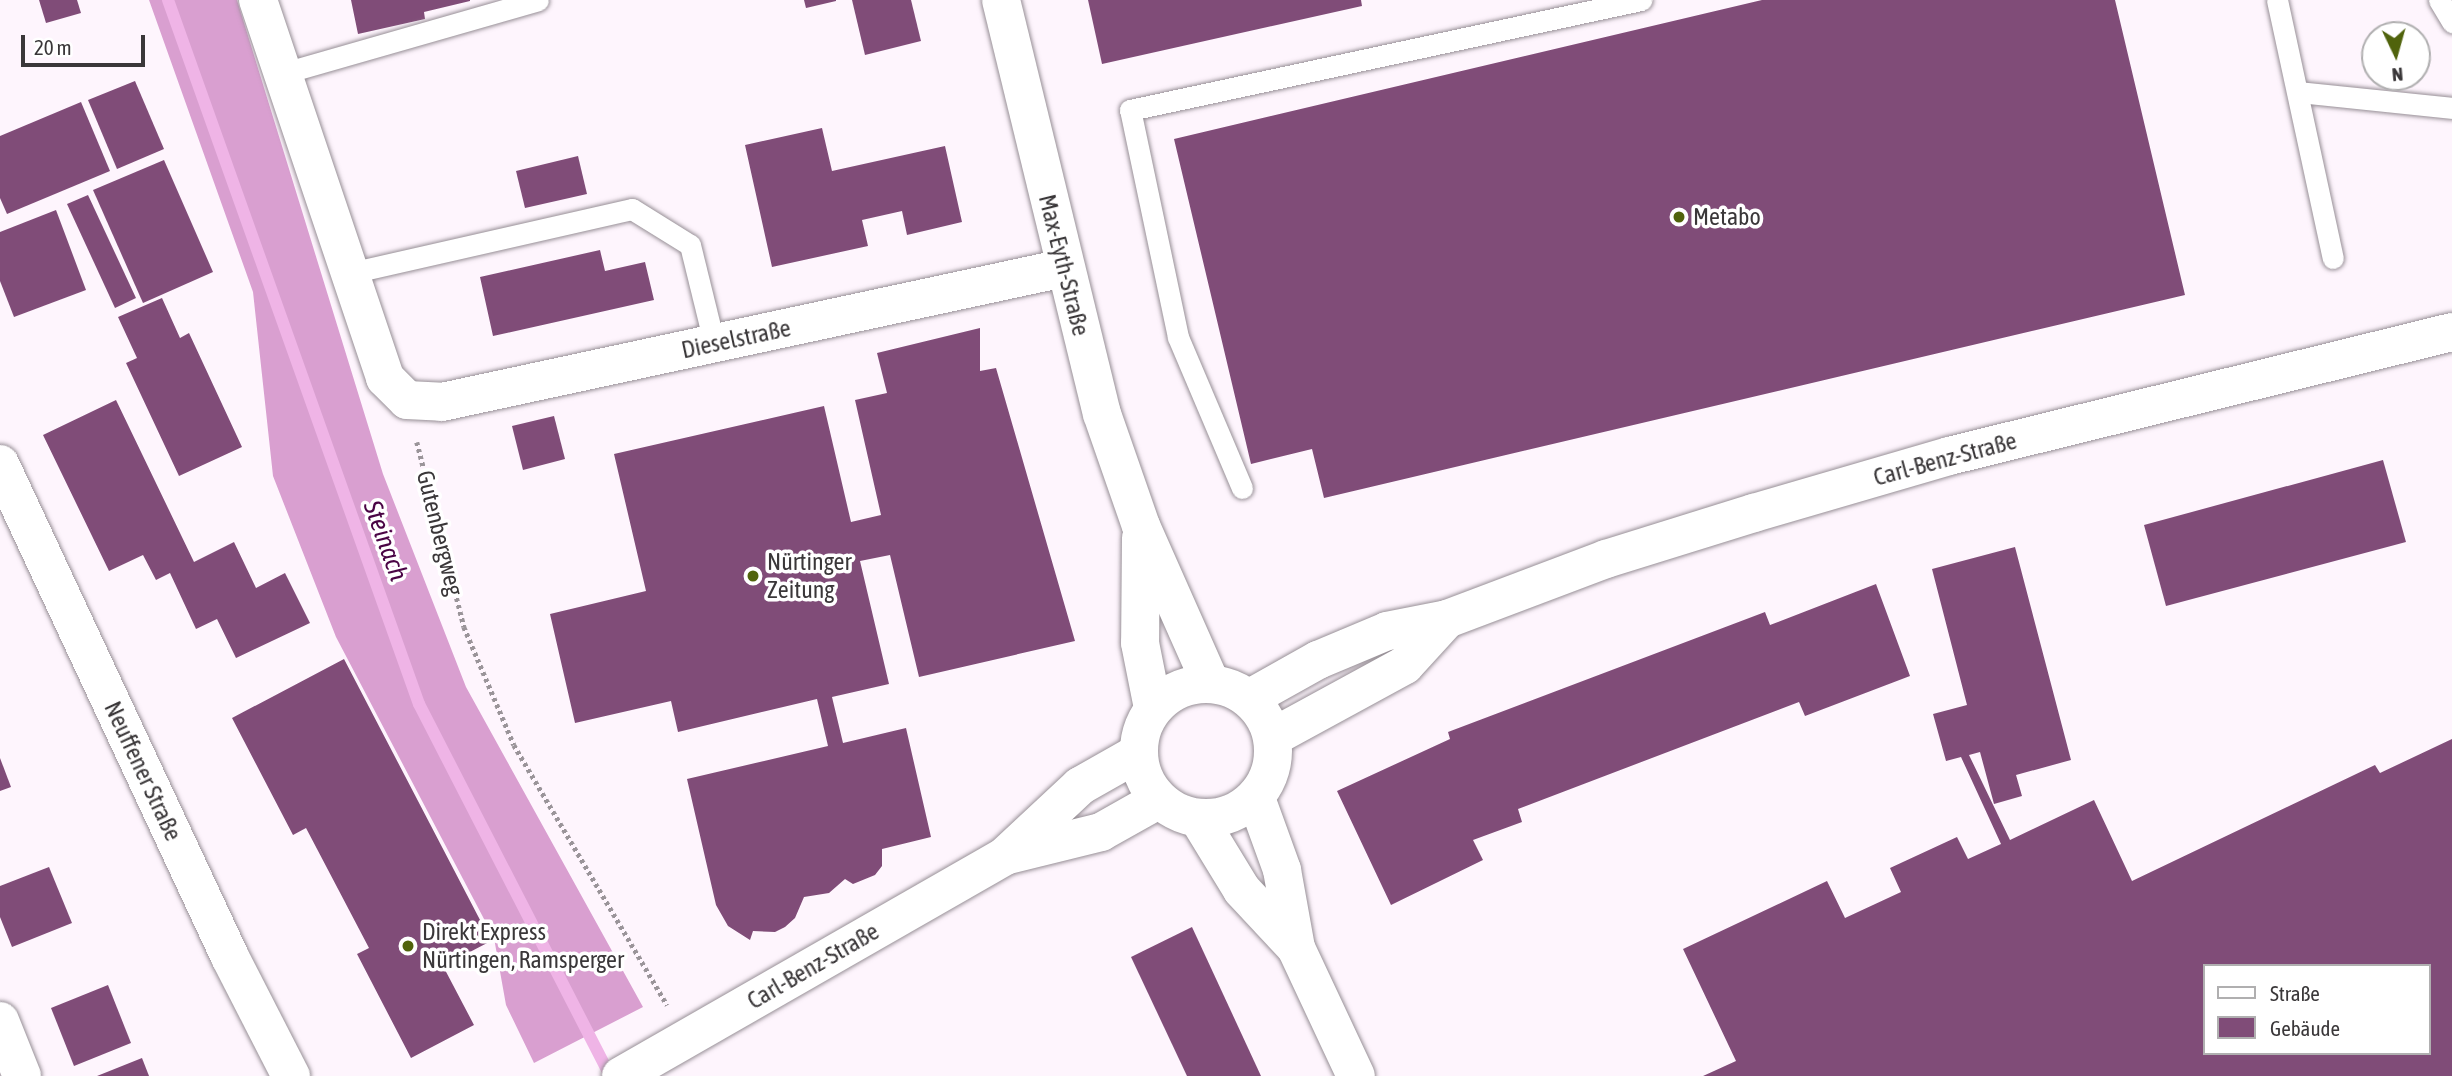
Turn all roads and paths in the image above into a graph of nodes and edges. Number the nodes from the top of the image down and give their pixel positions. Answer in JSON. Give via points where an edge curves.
{"nodes":[{"id":1,"x":258,"y":0,"type":"edge"},
{"id":2,"x":538,"y":0,"type":"edge"},
{"id":3,"x":1000,"y":0,"type":"edge"},
{"id":4,"x":1641,"y":0,"type":"edge"},
{"id":5,"x":2277,"y":0,"type":"edge"},
{"id":6,"x":2439,"y":0,"type":"edge"},
{"id":7,"x":2452,"y":22,"type":"edge"},
{"id":8,"x":284,"y":73,"type":"junction"},
{"id":9,"x":2298,"y":92,"type":"junction"},
{"id":10,"x":2452,"y":108,"type":"edge"},
{"id":11,"x":2333,"y":258,"type":"dead end"},
{"id":12,"x":1064,"y":268,"type":"junction"},
{"id":13,"x":350,"y":274,"type":"junction"},
{"id":14,"x":2452,"y":332,"type":"edge"},
{"id":15,"x":714,"y":343,"type":"junction"},
{"id":16,"x":407,"y":400,"type":"junction"},
{"id":17,"x":0,"y":464,"type":"edge"},
{"id":18,"x":1242,"y":488,"type":"dead end"},
{"id":19,"x":1141,"y":526,"type":"junction"},
{"id":20,"x":1447,"y":618,"type":"junction"},
{"id":21,"x":1210,"y":682,"type":"junction"},
{"id":22,"x":1250,"y":698,"type":"junction"},
{"id":23,"x":1153,"y":708,"type":"junction"},
{"id":24,"x":1273,"y":737,"type":"junction"},
{"id":25,"x":1138,"y":753,"type":"junction"},
{"id":26,"x":1256,"y":798,"type":"junction"},
{"id":27,"x":1158,"y":800,"type":"junction"},
{"id":28,"x":1198,"y":818,"type":"junction"},
{"id":29,"x":1005,"y":856,"type":"junction"},
{"id":30,"x":1296,"y":948,"type":"junction"},
{"id":31,"x":0,"y":1021,"type":"edge"},
{"id":32,"x":687,"y":1040,"type":"junction"},
{"id":33,"x":22,"y":1076,"type":"edge"},
{"id":34,"x":291,"y":1076,"type":"edge"},
{"id":35,"x":621,"y":1076,"type":"edge"},
{"id":36,"x":1356,"y":1076,"type":"edge"}],
"edges":[{"from":1,"to":8,"type":"street"},
{"from":2,"to":8,"type":"lane"},
{"from":3,"to":12,"type":"street","name":"Max-Eyth-Straße"},
{"from":4,"to":18,"type":"lane","via":[[1130,110],[1178,337]]},
{"from":5,"to":9,"type":"lane"},
{"from":6,"to":7,"type":"lane"},
{"from":8,"to":13,"type":"street"},
{"from":9,"to":10,"type":"lane"},
{"from":9,"to":11,"type":"lane"},
{"from":12,"to":15,"type":"street","name":"Dieselstraße"},
{"from":12,"to":19,"type":"street","name":"Max-Eyth-Straße","via":[[1102,414]]},
{"from":13,"to":15,"type":"lane","via":[[632,209],[690,245]]},
{"from":13,"to":16,"type":"street","via":[[385,378]]},
{"from":14,"to":20,"type":"street","name":"Carl-Benz-Straße","via":[[1936,460],[1606,559]]},
{"from":15,"to":16,"type":"street","name":"Dieselstraße","via":[[442,402]]},
{"from":16,"to":32,"type":"path","name":"Gutenbergweg","via":[[464,627],[514,745]]},
{"from":17,"to":34,"type":"street","name":"Neuffener Straße"},
{"from":19,"to":21,"type":"street","name":"Max-Eyth-Straße"},
{"from":19,"to":23,"type":"street","name":"Max-Eyth-Straße","via":[[1140,643]]},
{"from":20,"to":22,"type":"street","name":"Carl-Benz-Straße","via":[[1377,635],[1318,660]]},
{"from":20,"to":24,"type":"street","name":"Carl-Benz-Straße","via":[[1405,665]]},
{"from":21,"to":22,"type":"street"},
{"from":21,"to":23,"type":"street","via":[[1178,689]]},
{"from":22,"to":24,"type":"street","via":[[1265,716]]},
{"from":23,"to":25,"type":"street","via":[[1141,729]]},
{"from":24,"to":26,"type":"street","via":[[1272,769]]},
{"from":25,"to":27,"type":"street","via":[[1144,779]]},
{"from":25,"to":29,"type":"street","name":"Carl-Benz-Straße","via":[[1080,786]]},
{"from":26,"to":28,"type":"street","via":[[1229,815]]},
{"from":26,"to":30,"type":"street","via":[[1282,870]]},
{"from":27,"to":28,"type":"street","via":[[1177,813]]},
{"from":27,"to":29,"type":"street","name":"Carl-Benz-Straße","via":[[1101,832]]},
{"from":28,"to":30,"type":"street","via":[[1242,890]]},
{"from":29,"to":32,"type":"street","name":"Carl-Benz-Straße"},
{"from":30,"to":36,"type":"street"},
{"from":31,"to":33,"type":"street"},
{"from":32,"to":35,"type":"street","name":"Carl-Benz-Straße"}]}
